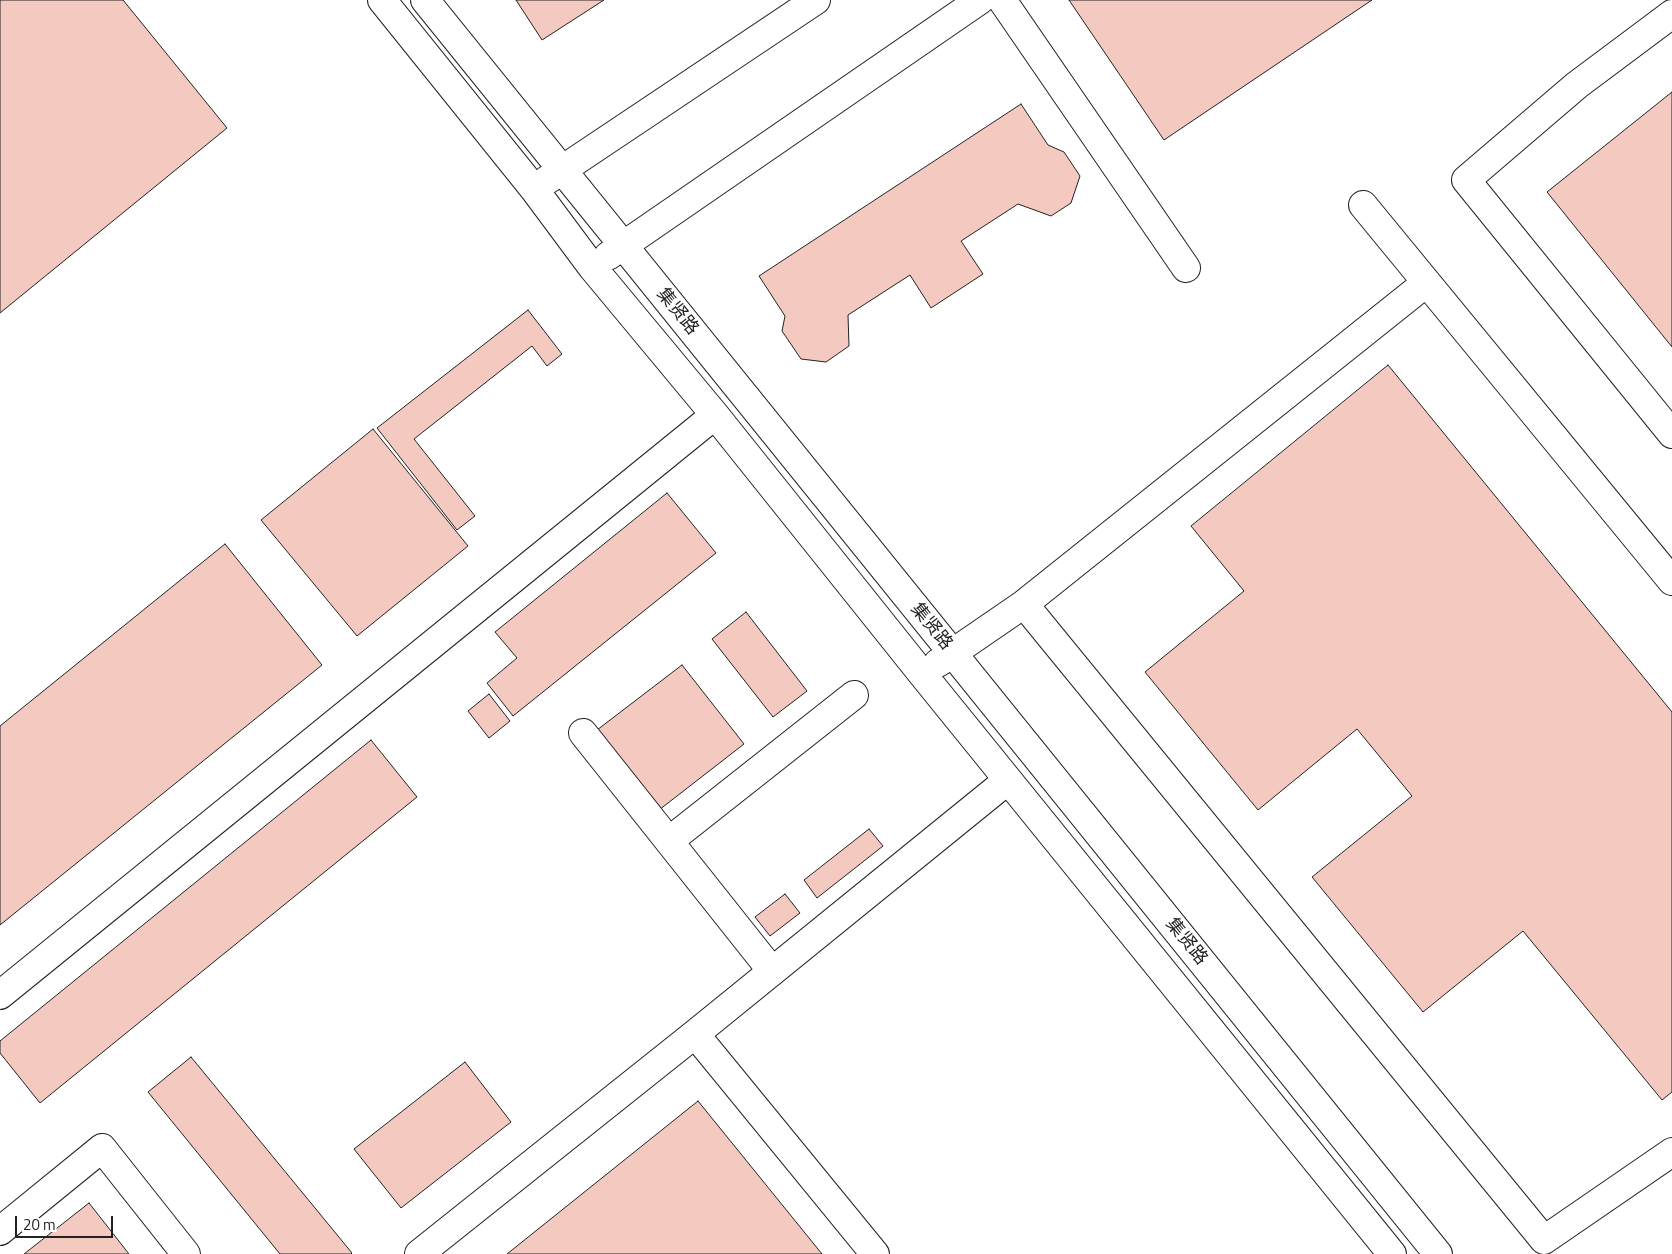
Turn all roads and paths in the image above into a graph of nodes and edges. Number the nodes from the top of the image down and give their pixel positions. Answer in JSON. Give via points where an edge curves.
{"nodes":[{"id":1,"x":382,"y":0,"type":"edge"},
{"id":2,"x":425,"y":0,"type":"edge"},
{"id":3,"x":816,"y":0,"type":"edge"},
{"id":4,"x":980,"y":0,"type":"edge"},
{"id":5,"x":1002,"y":0,"type":"edge"},
{"id":6,"x":1672,"y":14,"type":"edge"},
{"id":7,"x":562,"y":170,"type":"junction"},
{"id":8,"x":534,"y":189,"type":"junction"},
{"id":9,"x":1363,"y":205,"type":"dead end"},
{"id":10,"x":623,"y":246,"type":"junction"},
{"id":11,"x":592,"y":267,"type":"junction"},
{"id":12,"x":1186,"y":268,"type":"dead end"},
{"id":13,"x":1426,"y":283,"type":"junction"},
{"id":14,"x":715,"y":415,"type":"junction"},
{"id":15,"x":1672,"y":434,"type":"edge"},
{"id":16,"x":1672,"y":581,"type":"edge"},
{"id":17,"x":1024,"y":604,"type":"junction"},
{"id":18,"x":952,"y":653,"type":"junction"},
{"id":19,"x":923,"y":675,"type":"junction"},
{"id":20,"x":854,"y":695,"type":"dead end"},
{"id":21,"x":583,"y":733,"type":"dead end"},
{"id":22,"x":1008,"y":780,"type":"junction"},
{"id":23,"x":669,"y":841,"type":"junction"},
{"id":24,"x":772,"y":971,"type":"junction"},
{"id":25,"x":0,"y":995,"type":"edge"},
{"id":26,"x":695,"y":1034,"type":"junction"},
{"id":27,"x":1672,"y":1152,"type":"edge"},
{"id":28,"x":0,"y":1231,"type":"edge"},
{"id":29,"x":186,"y":1254,"type":"edge"},
{"id":30,"x":419,"y":1254,"type":"edge"},
{"id":31,"x":875,"y":1254,"type":"edge"},
{"id":32,"x":1392,"y":1254,"type":"edge"},
{"id":33,"x":1438,"y":1254,"type":"edge"}],
"edges":[{"from":1,"to":8,"type":"street","name":"集贤路"},
{"from":2,"to":7,"type":"street","name":"集贤路"},
{"from":3,"to":7,"type":"street"},
{"from":4,"to":10,"type":"street"},
{"from":5,"to":12,"type":"street"},
{"from":6,"to":15,"type":"street","via":[[1577,85],[1466,180]]},
{"from":7,"to":8,"type":"street"},
{"from":7,"to":10,"type":"street","name":"集贤路"},
{"from":8,"to":11,"type":"street","name":"集贤路"},
{"from":9,"to":13,"type":"street"},
{"from":10,"to":11,"type":"street"},
{"from":10,"to":18,"type":"street","name":"集贤路"},
{"from":11,"to":14,"type":"street","name":"集贤路"},
{"from":13,"to":16,"type":"street"},
{"from":13,"to":17,"type":"street"},
{"from":14,"to":19,"type":"street","name":"集贤路"},
{"from":14,"to":25,"type":"street"},
{"from":17,"to":18,"type":"street"},
{"from":17,"to":27,"type":"street","via":[[1544,1240]]},
{"from":18,"to":19,"type":"street"},
{"from":18,"to":33,"type":"street","name":"集贤路"},
{"from":19,"to":22,"type":"street","name":"集贤路"},
{"from":20,"to":23,"type":"street"},
{"from":21,"to":23,"type":"street"},
{"from":22,"to":24,"type":"street"},
{"from":22,"to":32,"type":"street","name":"集贤路"},
{"from":23,"to":24,"type":"street"},
{"from":24,"to":26,"type":"street"},
{"from":26,"to":30,"type":"street"},
{"from":26,"to":31,"type":"street"},
{"from":28,"to":29,"type":"street","via":[[102,1148]]}]}
